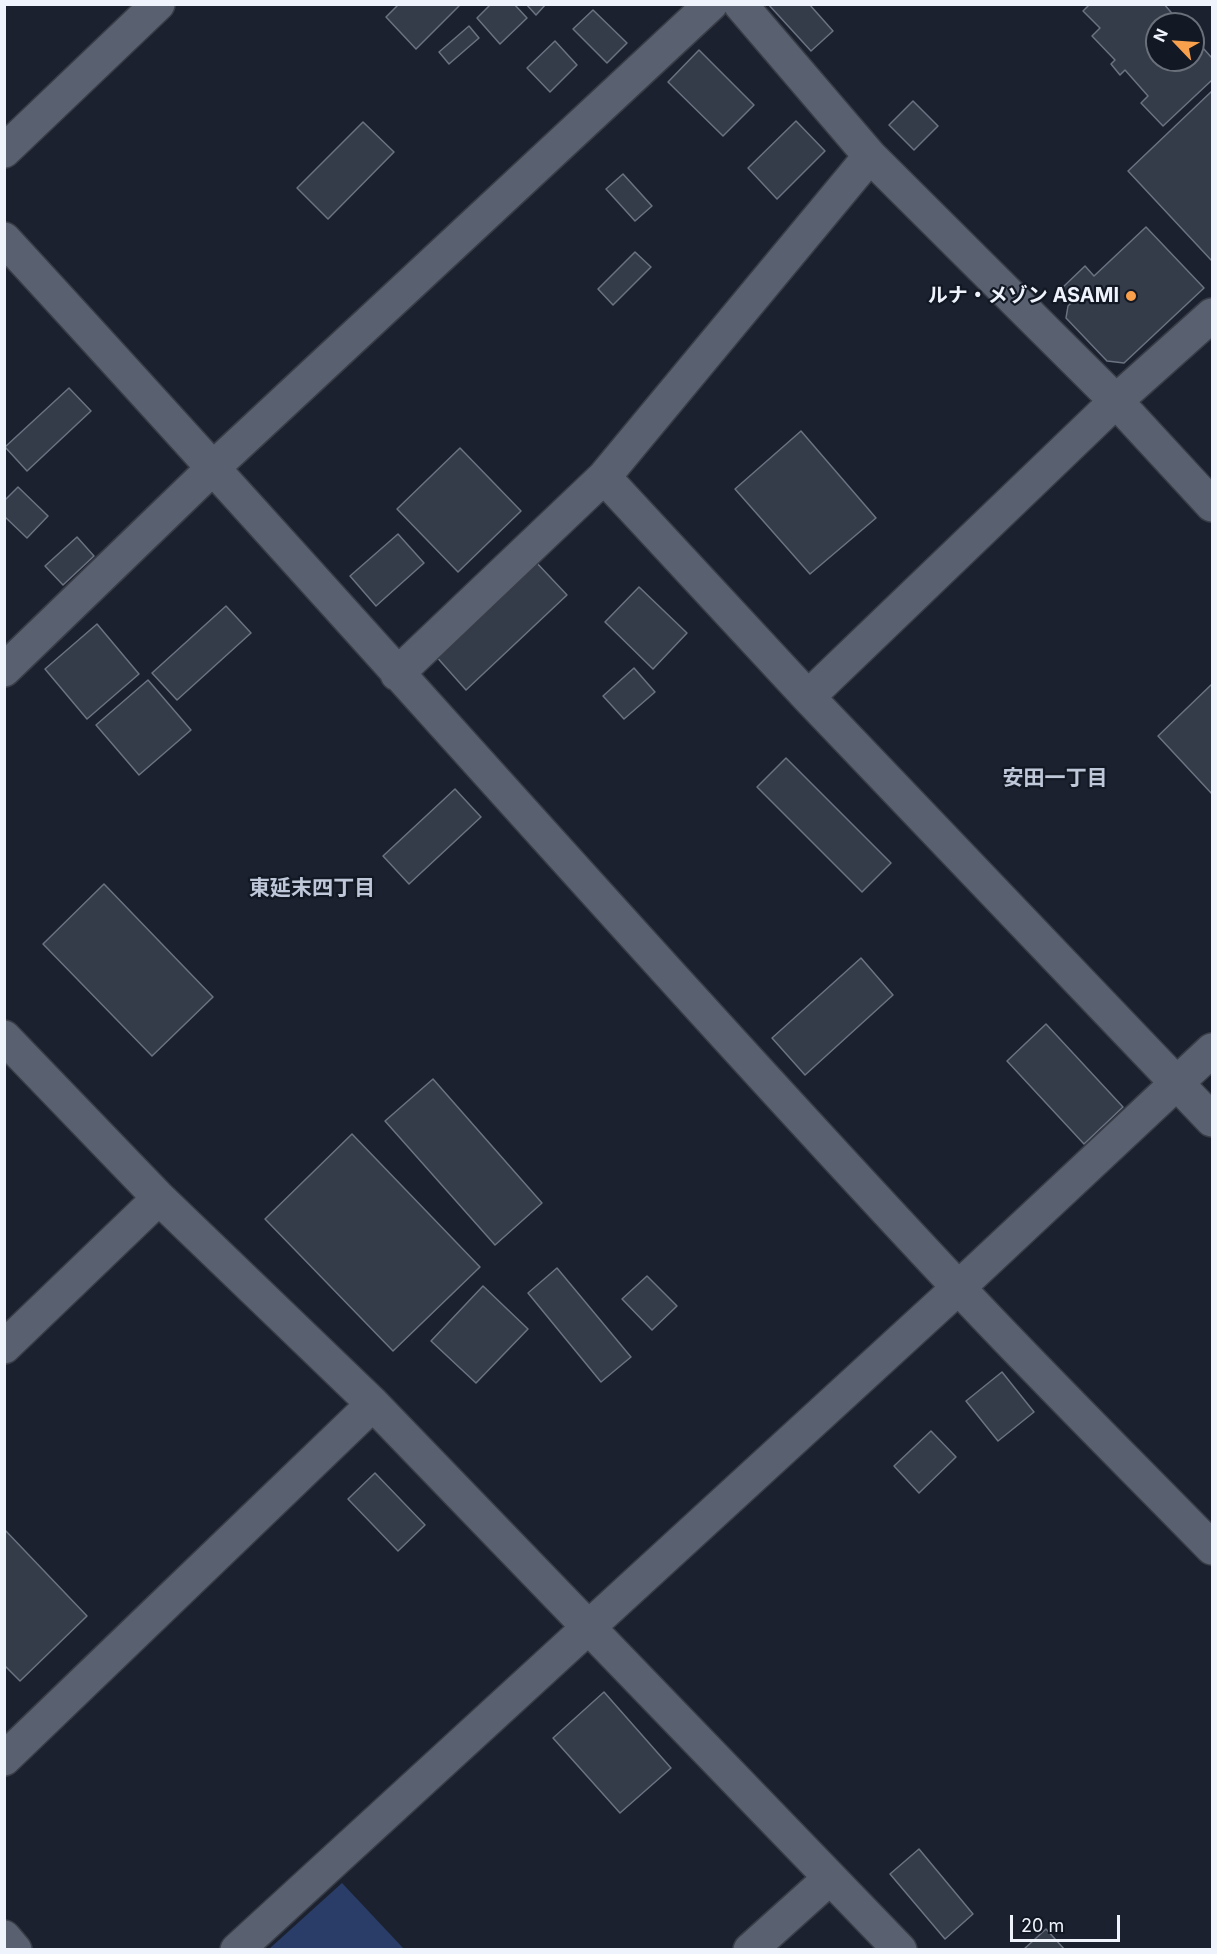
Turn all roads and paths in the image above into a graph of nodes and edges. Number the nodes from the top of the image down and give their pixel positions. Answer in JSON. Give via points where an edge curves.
{"nodes":[{"id":1,"x":158,"y":4,"type":"edge"},
{"id":2,"x":711,"y":4,"type":"edge"},
{"id":3,"x":740,"y":4,"type":"edge"},
{"id":4,"x":4,"y":151,"type":"edge"},
{"id":5,"x":870,"y":156,"type":"junction"},
{"id":6,"x":4,"y":239,"type":"edge"},
{"id":7,"x":1212,"y":315,"type":"edge"},
{"id":8,"x":1116,"y":400,"type":"junction"},
{"id":9,"x":214,"y":467,"type":"junction"},
{"id":10,"x":604,"y":477,"type":"junction"},
{"id":11,"x":1212,"y":505,"type":"edge"},
{"id":12,"x":4,"y":670,"type":"edge"},
{"id":13,"x":397,"y":674,"type":"junction"},
{"id":14,"x":808,"y":697,"type":"junction"},
{"id":15,"x":4,"y":1037,"type":"edge"},
{"id":16,"x":1212,"y":1050,"type":"edge"},
{"id":17,"x":1178,"y":1081,"type":"junction"},
{"id":18,"x":1212,"y":1120,"type":"edge"},
{"id":19,"x":159,"y":1198,"type":"junction"},
{"id":20,"x":958,"y":1288,"type":"junction"},
{"id":21,"x":4,"y":1347,"type":"edge"},
{"id":22,"x":373,"y":1404,"type":"junction"},
{"id":23,"x":1212,"y":1548,"type":"edge"},
{"id":24,"x":588,"y":1627,"type":"junction"},
{"id":25,"x":4,"y":1759,"type":"edge"},
{"id":26,"x":830,"y":1878,"type":"junction"},
{"id":27,"x":4,"y":1938,"type":"edge"},
{"id":28,"x":15,"y":1950,"type":"edge"},
{"id":29,"x":237,"y":1950,"type":"edge"},
{"id":30,"x":750,"y":1950,"type":"edge"},
{"id":31,"x":900,"y":1950,"type":"edge"}],
"edges":[{"from":1,"to":4,"type":"street"},
{"from":2,"to":9,"type":"street"},
{"from":3,"to":5,"type":"street"},
{"from":5,"to":8,"type":"street"},
{"from":5,"to":10,"type":"street"},
{"from":6,"to":9,"type":"street"},
{"from":7,"to":8,"type":"street"},
{"from":8,"to":11,"type":"street"},
{"from":8,"to":14,"type":"street"},
{"from":9,"to":12,"type":"street"},
{"from":9,"to":13,"type":"street"},
{"from":10,"to":13,"type":"street"},
{"from":10,"to":14,"type":"street"},
{"from":13,"to":20,"type":"street"},
{"from":14,"to":17,"type":"street"},
{"from":15,"to":19,"type":"street"},
{"from":16,"to":17,"type":"street"},
{"from":17,"to":18,"type":"street"},
{"from":17,"to":20,"type":"street"},
{"from":19,"to":21,"type":"street"},
{"from":19,"to":22,"type":"street"},
{"from":20,"to":23,"type":"street"},
{"from":20,"to":24,"type":"street"},
{"from":22,"to":24,"type":"street"},
{"from":22,"to":25,"type":"street"},
{"from":24,"to":26,"type":"street"},
{"from":24,"to":29,"type":"street"},
{"from":26,"to":30,"type":"street"},
{"from":26,"to":31,"type":"street"},
{"from":27,"to":28,"type":"street"}]}
